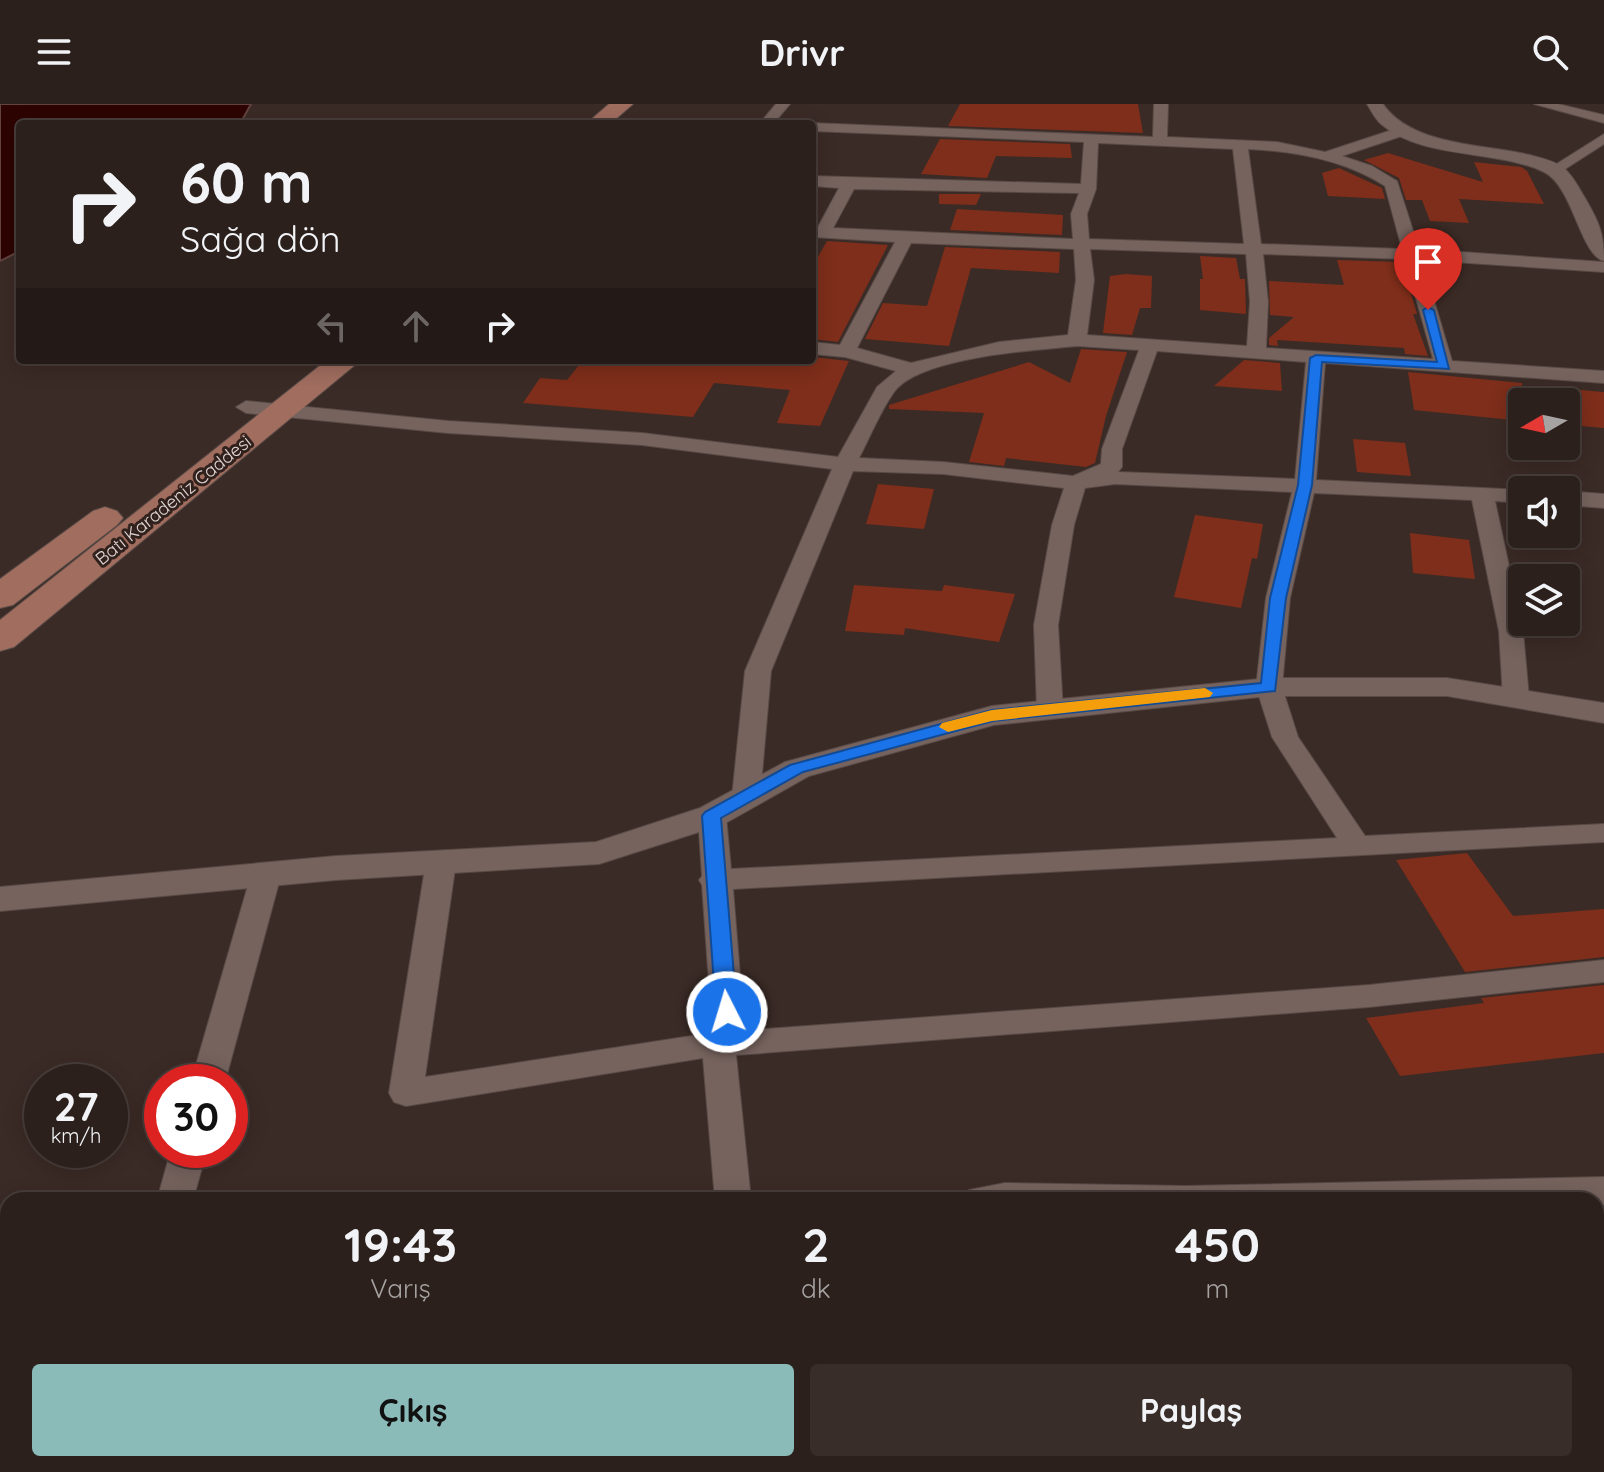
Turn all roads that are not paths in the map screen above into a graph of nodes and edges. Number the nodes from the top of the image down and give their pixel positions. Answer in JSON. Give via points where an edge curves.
{"nodes":[{"id":1,"x":783,"y":104,"type":"edge"},
{"id":2,"x":1161,"y":104,"type":"edge"},
{"id":3,"x":1375,"y":104,"type":"edge"},
{"id":4,"x":1541,"y":104,"type":"edge"},
{"id":5,"x":629,"y":114,"type":"edge"},
{"id":6,"x":1604,"y":119,"type":"edge"},
{"id":7,"x":610,"y":120,"type":"edge"},
{"id":8,"x":769,"y":120,"type":"edge"},
{"id":9,"x":816,"y":127,"type":"edge"},
{"id":10,"x":1403,"y":131,"type":"junction"},
{"id":11,"x":1091,"y":138,"type":"junction"},
{"id":12,"x":1604,"y":138,"type":"edge"},
{"id":13,"x":1160,"y":140,"type":"junction"},
{"id":14,"x":1240,"y":146,"type":"junction"},
{"id":15,"x":1325,"y":157,"type":"junction"},
{"id":16,"x":1554,"y":170,"type":"junction"},
{"id":17,"x":816,"y":181,"type":"edge"},
{"id":18,"x":849,"y":184,"type":"junction"},
{"id":19,"x":1088,"y":189,"type":"junction"},
{"id":20,"x":817,"y":232,"type":"edge"},
{"id":21,"x":905,"y":238,"type":"junction"},
{"id":22,"x":1082,"y":245,"type":"junction"},
{"id":23,"x":1253,"y":248,"type":"junction"},
{"id":24,"x":1412,"y":254,"type":"junction"},
{"id":25,"x":1603,"y":256,"type":"edge"},
{"id":26,"x":1077,"y":340,"type":"junction"},
{"id":27,"x":1150,"y":346,"type":"junction"},
{"id":28,"x":816,"y":348,"type":"edge"},
{"id":29,"x":846,"y":351,"type":"junction"},
{"id":30,"x":1256,"y":354,"type":"junction"},
{"id":31,"x":1316,"y":358,"type":"junction"},
{"id":32,"x":300,"y":364,"type":"edge"},
{"id":33,"x":341,"y":364,"type":"edge"},
{"id":34,"x":1444,"y":366,"type":"junction"},
{"id":35,"x":911,"y":369,"type":"junction"},
{"id":36,"x":1604,"y":377,"type":"edge"},
{"id":37,"x":246,"y":407,"type":"junction"},
{"id":38,"x":283,"y":412,"type":"junction"},
{"id":39,"x":845,"y":464,"type":"junction"},
{"id":40,"x":1076,"y":483,"type":"junction"},
{"id":41,"x":1305,"y":485,"type":"junction"},
{"id":42,"x":1482,"y":494,"type":"junction"},
{"id":43,"x":1508,"y":495,"type":"edge"},
{"id":44,"x":1580,"y":499,"type":"edge"},
{"id":45,"x":1604,"y":501,"type":"edge"},
{"id":46,"x":0,"y":597,"type":"edge"},
{"id":47,"x":0,"y":639,"type":"edge"},
{"id":48,"x":1269,"y":687,"type":"junction"},
{"id":49,"x":1516,"y":698,"type":"junction"},
{"id":50,"x":1050,"y":710,"type":"junction"},
{"id":51,"x":1604,"y":713,"type":"edge"},
{"id":52,"x":746,"y":797,"type":"junction"},
{"id":53,"x":712,"y":816,"type":"junction"},
{"id":54,"x":1604,"y":833,"type":"edge"},
{"id":55,"x":1355,"y":844,"type":"junction"},
{"id":56,"x":441,"y":862,"type":"junction"},
{"id":57,"x":266,"y":875,"type":"junction"},
{"id":58,"x":714,"y":880,"type":"junction"},
{"id":59,"x":0,"y":899,"type":"edge"},
{"id":60,"x":1604,"y":971,"type":"edge"},
{"id":61,"x":718,"y":1044,"type":"junction"},
{"id":62,"x":213,"y":1064,"type":"edge"},
{"id":63,"x":184,"y":1168,"type":"edge"},
{"id":64,"x":1604,"y":1191,"type":"edge"},
{"id":65,"x":177,"y":1192,"type":"edge"},
{"id":66,"x":732,"y":1192,"type":"edge"},
{"id":67,"x":1553,"y":1192,"type":"edge"}],
"edges":[{"from":1,"to":8,"type":"street"},
{"from":2,"to":13,"type":"street"},
{"from":3,"to":10,"type":"street","via":[[1379,115]]},
{"from":4,"to":6,"type":"street"},
{"from":5,"to":7,"type":"main road"},
{"from":9,"to":11,"type":"street"},
{"from":10,"to":15,"type":"street"},
{"from":10,"to":16,"type":"street","via":[[1509,154]]},
{"from":11,"to":13,"type":"street"},
{"from":11,"to":19,"type":"street"},
{"from":12,"to":16,"type":"street"},
{"from":13,"to":14,"type":"street"},
{"from":14,"to":15,"type":"street","via":[[1277,146]]},
{"from":14,"to":23,"type":"street"},
{"from":15,"to":24,"type":"street","via":[[1392,184]]},
{"from":16,"to":25,"type":"street","via":[[1565,179]]},
{"from":17,"to":18,"type":"street"},
{"from":18,"to":19,"type":"street"},
{"from":18,"to":20,"type":"street"},
{"from":19,"to":22,"type":"street","via":[[1079,214]]},
{"from":20,"to":21,"type":"street"},
{"from":21,"to":22,"type":"street"},
{"from":21,"to":29,"type":"street"},
{"from":22,"to":23,"type":"street"},
{"from":22,"to":26,"type":"street","via":[[1085,280]]},
{"from":23,"to":24,"type":"street"},
{"from":23,"to":30,"type":"street","via":[[1260,330]]},
{"from":24,"to":25,"type":"street"},
{"from":24,"to":34,"type":"street"},
{"from":26,"to":27,"type":"street"},
{"from":26,"to":35,"type":"street","via":[[999,348]]},
{"from":27,"to":30,"type":"street"},
{"from":27,"to":40,"type":"street","via":[[1112,449],[1111,467]]},
{"from":28,"to":29,"type":"street"},
{"from":29,"to":35,"type":"street"},
{"from":30,"to":31,"type":"street"},
{"from":31,"to":34,"type":"street"},
{"from":31,"to":41,"type":"street"},
{"from":32,"to":37,"type":"main road","name":"Batı Karadeniz Caddesi"},
{"from":33,"to":38,"type":"main road","name":"Batı Karadeniz Caddesi"},
{"from":34,"to":36,"type":"street"},
{"from":35,"to":39,"type":"street","via":[[887,387]]},
{"from":37,"to":38,"type":"street"},
{"from":37,"to":46,"type":"main road","name":"Batı Karadeniz Caddesi"},
{"from":38,"to":39,"type":"street","via":[[642,439]]},
{"from":38,"to":47,"type":"main road","name":"Batı Karadeniz Caddesi"},
{"from":39,"to":40,"type":"street","via":[[943,468]]},
{"from":39,"to":52,"type":"street","via":[[758,671]]},
{"from":40,"to":41,"type":"street","via":[[1115,478]]},
{"from":40,"to":50,"type":"street","via":[[1063,525],[1046,625]]},
{"from":41,"to":42,"type":"street"},
{"from":41,"to":48,"type":"street","via":[[1278,598]]},
{"from":42,"to":43,"type":"street"},
{"from":42,"to":49,"type":"street","via":[[1511,631]]},
{"from":44,"to":45,"type":"street"},
{"from":48,"to":49,"type":"street","via":[[1447,687]]},
{"from":48,"to":50,"type":"street"},
{"from":48,"to":55,"type":"street","via":[[1285,737]]},
{"from":49,"to":51,"type":"street"},
{"from":50,"to":52,"type":"street","via":[[992,716],[893,740],[797,769]]},
{"from":52,"to":53,"type":"street"},
{"from":53,"to":56,"type":"street","via":[[599,853]]},
{"from":53,"to":58,"type":"street"},
{"from":54,"to":55,"type":"street"},
{"from":55,"to":58,"type":"street"},
{"from":56,"to":57,"type":"street"},
{"from":56,"to":61,"type":"street","via":[[406,1093]]},
{"from":57,"to":59,"type":"street"},
{"from":57,"to":62,"type":"street"},
{"from":58,"to":61,"type":"street","via":[[727,1012]]},
{"from":60,"to":61,"type":"street","via":[[1369,996]]},
{"from":61,"to":66,"type":"street"},
{"from":63,"to":65,"type":"street"},
{"from":64,"to":67,"type":"street"}]}
